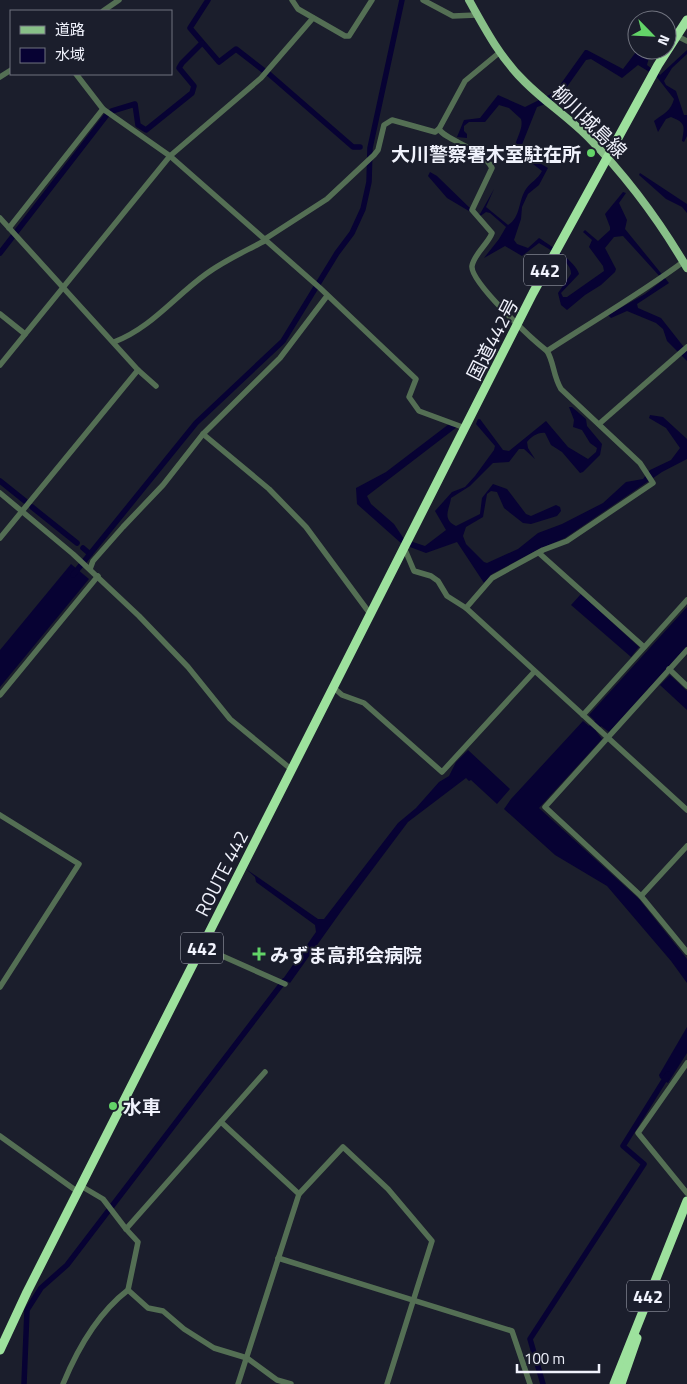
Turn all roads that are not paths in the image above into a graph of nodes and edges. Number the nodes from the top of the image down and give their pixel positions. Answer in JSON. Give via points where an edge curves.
{"nodes":[{"id":1,"x":120,"y":0,"type":"edge"},
{"id":2,"x":292,"y":0,"type":"edge"},
{"id":3,"x":372,"y":0,"type":"edge"},
{"id":4,"x":423,"y":0,"type":"edge"},
{"id":5,"x":471,"y":1,"type":"edge"},
{"id":6,"x":105,"y":10,"type":"edge"},
{"id":7,"x":477,"y":14,"type":"junction"},
{"id":8,"x":313,"y":18,"type":"junction"},
{"id":9,"x":687,"y":20,"type":"edge"},
{"id":10,"x":677,"y":36,"type":"joint"},
{"id":11,"x":687,"y":41,"type":"edge"},
{"id":12,"x":500,"y":52,"type":"junction"},
{"id":13,"x":661,"y":60,"type":"edge"},
{"id":14,"x":77,"y":75,"type":"edge"},
{"id":15,"x":103,"y":109,"type":"junction"},
{"id":16,"x":439,"y":129,"type":"junction"},
{"id":17,"x":170,"y":156,"type":"junction"},
{"id":18,"x":607,"y":157,"type":"junction"},
{"id":19,"x":0,"y":218,"type":"edge"},
{"id":20,"x":10,"y":229,"type":"junction"},
{"id":21,"x":266,"y":240,"type":"junction"},
{"id":22,"x":685,"y":265,"type":"edge"},
{"id":23,"x":64,"y":287,"type":"junction"},
{"id":24,"x":326,"y":296,"type":"junction"},
{"id":25,"x":0,"y":314,"type":"edge"},
{"id":26,"x":518,"y":323,"type":"junction"},
{"id":27,"x":25,"y":334,"type":"junction"},
{"id":28,"x":114,"y":342,"type":"junction"},
{"id":29,"x":687,"y":347,"type":"edge"},
{"id":30,"x":547,"y":351,"type":"junction"},
{"id":31,"x":0,"y":365,"type":"edge"},
{"id":32,"x":138,"y":370,"type":"junction"},
{"id":33,"x":156,"y":386,"type":"dead end"},
{"id":34,"x":599,"y":424,"type":"junction"},
{"id":35,"x":465,"y":428,"type":"junction"},
{"id":36,"x":203,"y":434,"type":"junction"},
{"id":37,"x":0,"y":492,"type":"edge"},
{"id":38,"x":22,"y":511,"type":"junction"},
{"id":39,"x":0,"y":538,"type":"edge"},
{"id":40,"x":403,"y":549,"type":"junction"},
{"id":41,"x":539,"y":552,"type":"junction"},
{"id":42,"x":89,"y":568,"type":"junction"},
{"id":43,"x":98,"y":576,"type":"junction"},
{"id":44,"x":687,"y":600,"type":"edge"},
{"id":45,"x":466,"y":608,"type":"junction"},
{"id":46,"x":371,"y":615,"type":"junction"},
{"id":47,"x":644,"y":647,"type":"junction"},
{"id":48,"x":687,"y":650,"type":"edge"},
{"id":49,"x":670,"y":670,"type":"junction"},
{"id":50,"x":534,"y":672,"type":"junction"},
{"id":51,"x":687,"y":686,"type":"edge"},
{"id":52,"x":334,"y":688,"type":"junction"},
{"id":53,"x":0,"y":695,"type":"edge"},
{"id":54,"x":585,"y":716,"type":"junction"},
{"id":55,"x":607,"y":736,"type":"junction"},
{"id":56,"x":292,"y":770,"type":"junction"},
{"id":57,"x":687,"y":810,"type":"edge"},
{"id":58,"x":0,"y":815,"type":"edge"},
{"id":59,"x":687,"y":846,"type":"edge"},
{"id":60,"x":641,"y":896,"type":"junction"},
{"id":61,"x":202,"y":948,"type":"junction"},
{"id":62,"x":687,"y":952,"type":"edge"},
{"id":63,"x":285,"y":984,"type":"dead end"},
{"id":64,"x":0,"y":987,"type":"edge"},
{"id":65,"x":687,"y":1062,"type":"edge"},
{"id":66,"x":265,"y":1072,"type":"dead end"},
{"id":67,"x":221,"y":1122,"type":"junction"},
{"id":68,"x":0,"y":1136,"type":"edge"},
{"id":69,"x":79,"y":1189,"type":"junction"},
{"id":70,"x":299,"y":1194,"type":"junction"},
{"id":71,"x":687,"y":1194,"type":"edge"},
{"id":72,"x":686,"y":1207,"type":"edge"},
{"id":73,"x":126,"y":1229,"type":"junction"},
{"id":74,"x":278,"y":1258,"type":"junction"},
{"id":75,"x":128,"y":1290,"type":"junction"},
{"id":76,"x":412,"y":1300,"type":"junction"},
{"id":77,"x":0,"y":1350,"type":"edge"},
{"id":78,"x":248,"y":1358,"type":"junction"},
{"id":79,"x":63,"y":1384,"type":"edge"},
{"id":80,"x":238,"y":1384,"type":"edge"},
{"id":81,"x":292,"y":1384,"type":"edge"},
{"id":82,"x":387,"y":1384,"type":"edge"},
{"id":83,"x":530,"y":1384,"type":"edge"},
{"id":84,"x":614,"y":1384,"type":"edge"},
{"id":85,"x":621,"y":1384,"type":"edge"}],
"edges":[{"from":1,"to":6,"type":"street"},
{"from":2,"to":8,"type":"street"},
{"from":3,"to":8,"type":"street","via":[[349,36]]},
{"from":4,"to":7,"type":"street","via":[[453,16]]},
{"from":5,"to":7,"type":"main road","name":"柳川城島線"},
{"from":7,"to":12,"type":"main road","name":"柳川城島線"},
{"from":8,"to":17,"type":"street","via":[[261,78]]},
{"from":9,"to":10,"type":"highway","name":"国道442号","number":"442"},
{"from":10,"to":11,"type":"street"},
{"from":12,"to":16,"type":"street","via":[[465,81]]},
{"from":12,"to":18,"type":"main road","name":"柳川城島線","via":[[524,81],[575,124]]},
{"from":13,"to":18,"type":"highway","name":"国道442号","number":"442"},
{"from":14,"to":15,"type":"street"},
{"from":15,"to":17,"type":"street"},
{"from":15,"to":20,"type":"street"},
{"from":16,"to":21,"type":"street","via":[[435,132],[392,120],[384,125],[374,155],[327,199]]},
{"from":16,"to":26,"type":"street","via":[[465,144],[491,166],[489,178],[472,210],[492,233],[472,270],[506,315]]},
{"from":17,"to":21,"type":"street"},
{"from":17,"to":23,"type":"street"},
{"from":18,"to":22,"type":"main road","name":"柳川城島線","via":[[646,204]]},
{"from":18,"to":26,"type":"highway","name":"国道442号","number":"442"},
{"from":19,"to":20,"type":"street"},
{"from":20,"to":23,"type":"street"},
{"from":21,"to":24,"type":"street"},
{"from":21,"to":28,"type":"street","via":[[204,274],[147,325]]},
{"from":22,"to":30,"type":"street"},
{"from":23,"to":27,"type":"street"},
{"from":23,"to":28,"type":"street"},
{"from":24,"to":35,"type":"street","via":[[416,379],[409,397],[419,411]]},
{"from":24,"to":36,"type":"street","via":[[280,358]]},
{"from":25,"to":27,"type":"street"},
{"from":26,"to":30,"type":"street"},
{"from":26,"to":35,"type":"highway","name":"国道442号","number":"442"},
{"from":27,"to":31,"type":"street"},
{"from":28,"to":32,"type":"street"},
{"from":29,"to":34,"type":"street"},
{"from":30,"to":34,"type":"street","via":[[561,389]]},
{"from":32,"to":33,"type":"street"},
{"from":32,"to":38,"type":"street"},
{"from":34,"to":41,"type":"street","via":[[640,463],[653,483],[566,541]]},
{"from":35,"to":40,"type":"highway","name":"国道442号","number":"442"},
{"from":36,"to":42,"type":"street","via":[[163,485]]},
{"from":36,"to":46,"type":"street","via":[[268,489],[306,527]]},
{"from":37,"to":38,"type":"street"},
{"from":38,"to":39,"type":"street"},
{"from":38,"to":42,"type":"street"},
{"from":40,"to":45,"type":"street","via":[[414,571],[431,576],[447,596]]},
{"from":40,"to":46,"type":"highway","name":"ROUTE 442","number":"442"},
{"from":41,"to":45,"type":"street","via":[[492,578]]},
{"from":41,"to":47,"type":"street"},
{"from":42,"to":43,"type":"street"},
{"from":43,"to":53,"type":"street"},
{"from":43,"to":56,"type":"street","via":[[188,667],[230,719]]},
{"from":44,"to":47,"type":"street"},
{"from":45,"to":50,"type":"street"},
{"from":46,"to":52,"type":"highway","name":"ROUTE 442","number":"442"},
{"from":47,"to":54,"type":"street"},
{"from":48,"to":49,"type":"street"},
{"from":49,"to":51,"type":"street"},
{"from":49,"to":55,"type":"street"},
{"from":50,"to":52,"type":"street","via":[[442,772],[364,703],[342,695]]},
{"from":50,"to":54,"type":"street"},
{"from":52,"to":56,"type":"highway","name":"ROUTE 442","number":"442"},
{"from":54,"to":55,"type":"street"},
{"from":55,"to":57,"type":"street"},
{"from":55,"to":60,"type":"street","via":[[544,808]]},
{"from":56,"to":61,"type":"highway","name":"ROUTE 442","number":"442"},
{"from":58,"to":64,"type":"street","via":[[79,864]]},
{"from":59,"to":60,"type":"street"},
{"from":60,"to":62,"type":"street"},
{"from":61,"to":63,"type":"street"},
{"from":61,"to":69,"type":"highway","name":"ROUTE 442","number":"442"},
{"from":65,"to":71,"type":"street","via":[[638,1133]]},
{"from":66,"to":67,"type":"street"},
{"from":67,"to":70,"type":"street"},
{"from":67,"to":73,"type":"street"},
{"from":68,"to":69,"type":"street"},
{"from":69,"to":73,"type":"street","via":[[103,1199]]},
{"from":69,"to":77,"type":"highway","name":"ROUTE 442","number":"442"},
{"from":70,"to":74,"type":"street"},
{"from":70,"to":76,"type":"street","via":[[343,1147],[388,1189],[432,1241]]},
{"from":72,"to":84,"type":"highway","number":"442"},
{"from":72,"to":85,"type":"highway","number":"442"},
{"from":73,"to":75,"type":"street","via":[[138,1242]]},
{"from":74,"to":76,"type":"street"},
{"from":74,"to":78,"type":"street"},
{"from":75,"to":78,"type":"street","via":[[148,1308],[163,1311],[184,1330],[214,1348]]},
{"from":75,"to":79,"type":"street","via":[[117,1299],[75,1353]]},
{"from":76,"to":82,"type":"street"},
{"from":76,"to":83,"type":"street","via":[[512,1331]]},
{"from":78,"to":80,"type":"street"},
{"from":78,"to":81,"type":"street","via":[[277,1380]]}]}
